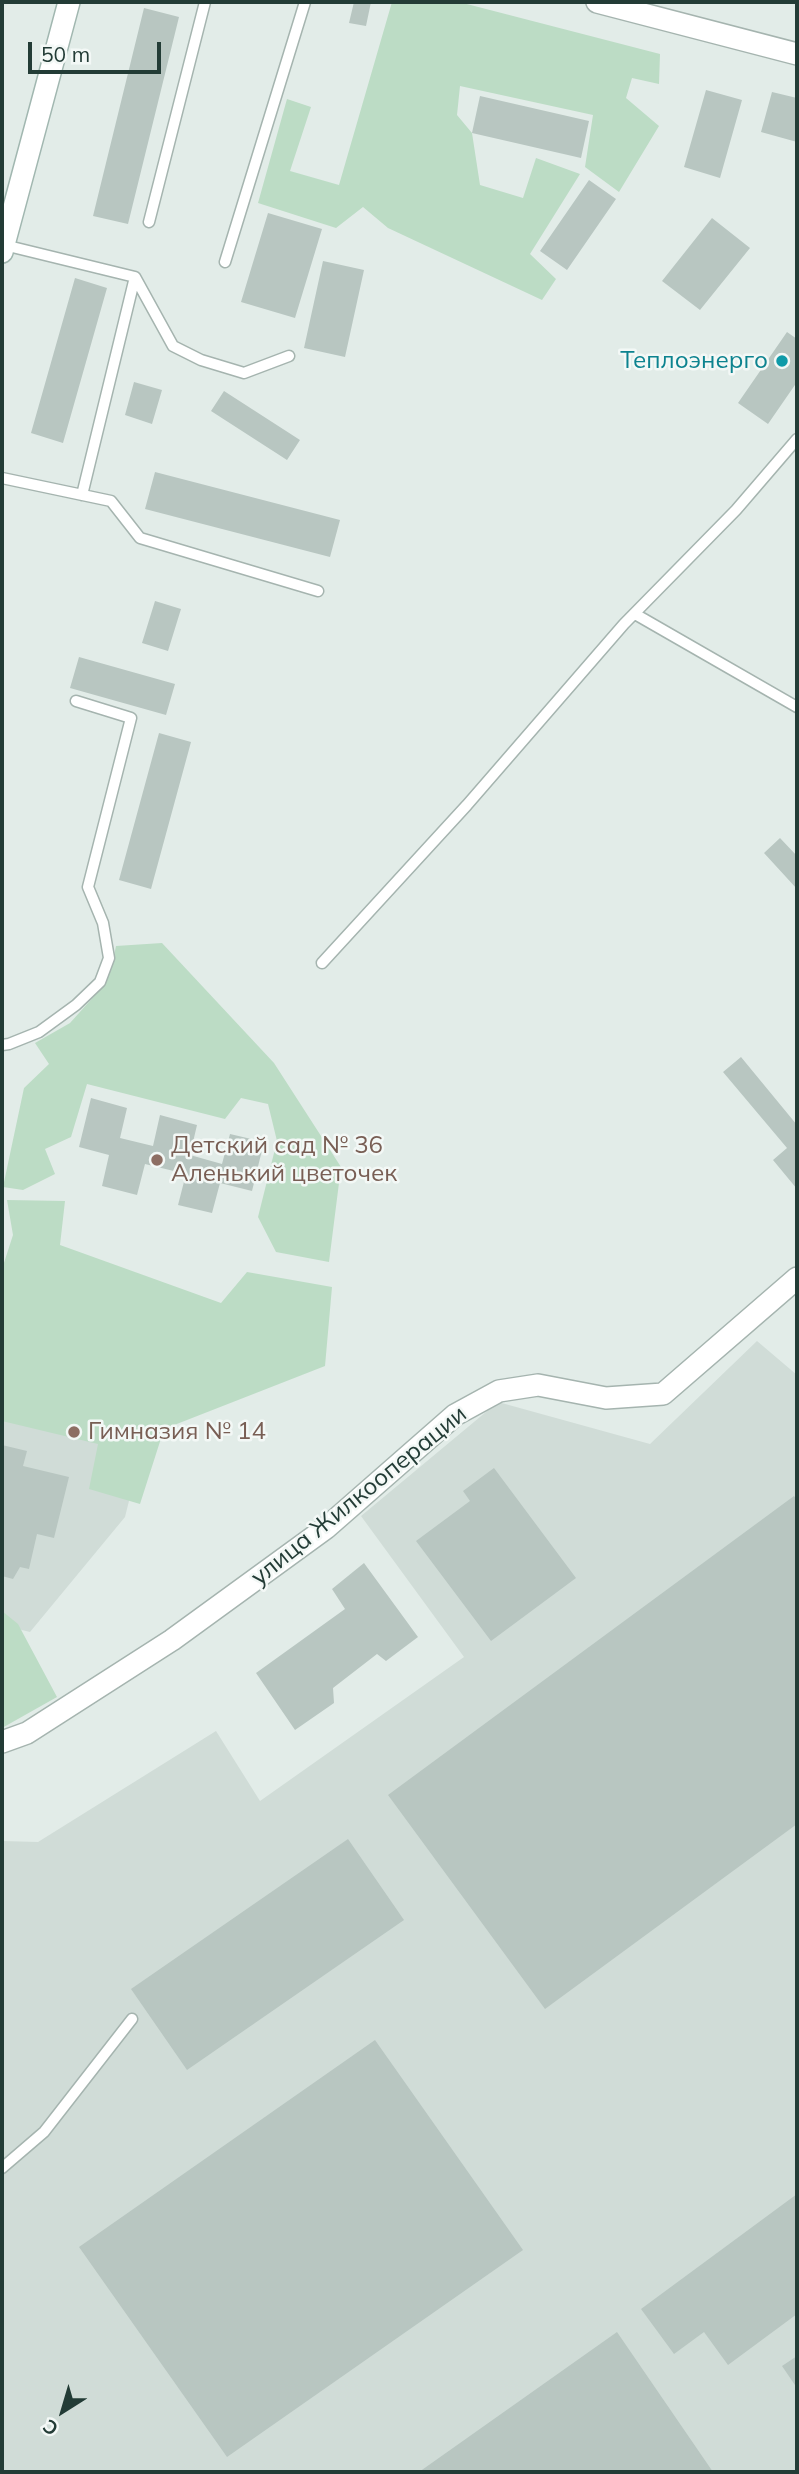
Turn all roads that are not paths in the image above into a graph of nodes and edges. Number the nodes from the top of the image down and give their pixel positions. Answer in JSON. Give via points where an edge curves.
{"nodes":[{"id":1,"x":69,"y":2,"type":"edge"},
{"id":2,"x":205,"y":2,"type":"edge"},
{"id":3,"x":305,"y":2,"type":"edge"},
{"id":4,"x":597,"y":2,"type":"edge"},
{"id":5,"x":797,"y":54,"type":"edge"},
{"id":6,"x":149,"y":222,"type":"dead end"},
{"id":7,"x":3,"y":248,"type":"edge"},
{"id":8,"x":225,"y":262,"type":"dead end"},
{"id":9,"x":135,"y":276,"type":"junction"},
{"id":10,"x":289,"y":356,"type":"dead end"},
{"id":11,"x":797,"y":439,"type":"edge"},
{"id":12,"x":2,"y":478,"type":"edge"},
{"id":13,"x":82,"y":495,"type":"junction"},
{"id":14,"x":318,"y":590,"type":"dead end"},
{"id":15,"x":635,"y":614,"type":"junction"},
{"id":16,"x":76,"y":701,"type":"dead end"},
{"id":17,"x":797,"y":707,"type":"edge"},
{"id":18,"x":322,"y":963,"type":"dead end"},
{"id":19,"x":2,"y":1045,"type":"edge"},
{"id":20,"x":797,"y":1278,"type":"edge"},
{"id":21,"x":2,"y":1742,"type":"edge"},
{"id":22,"x":132,"y":2019,"type":"dead end"},
{"id":23,"x":2,"y":2168,"type":"edge"}],
"edges":[{"from":1,"to":7,"type":"street"},
{"from":2,"to":6,"type":"lane"},
{"from":3,"to":8,"type":"lane"},
{"from":4,"to":5,"type":"street"},
{"from":7,"to":9,"type":"lane"},
{"from":9,"to":10,"type":"lane","via":[[173,346],[244,373]]},
{"from":9,"to":13,"type":"lane"},
{"from":11,"to":15,"type":"lane"},
{"from":12,"to":13,"type":"lane"},
{"from":13,"to":14,"type":"lane","via":[[111,501],[140,538]]},
{"from":15,"to":17,"type":"lane"},
{"from":15,"to":18,"type":"lane"},
{"from":16,"to":19,"type":"lane","via":[[131,718],[88,887],[103,923],[109,958],[100,982],[76,1005],[39,1032]]},
{"from":20,"to":21,"type":"street","name":"улица Жилкооперации","via":[[663,1394],[606,1398],[538,1385],[499,1391],[455,1415],[327,1528],[172,1640],[27,1733]]},
{"from":22,"to":23,"type":"lane","via":[[44,2132]]}]}
